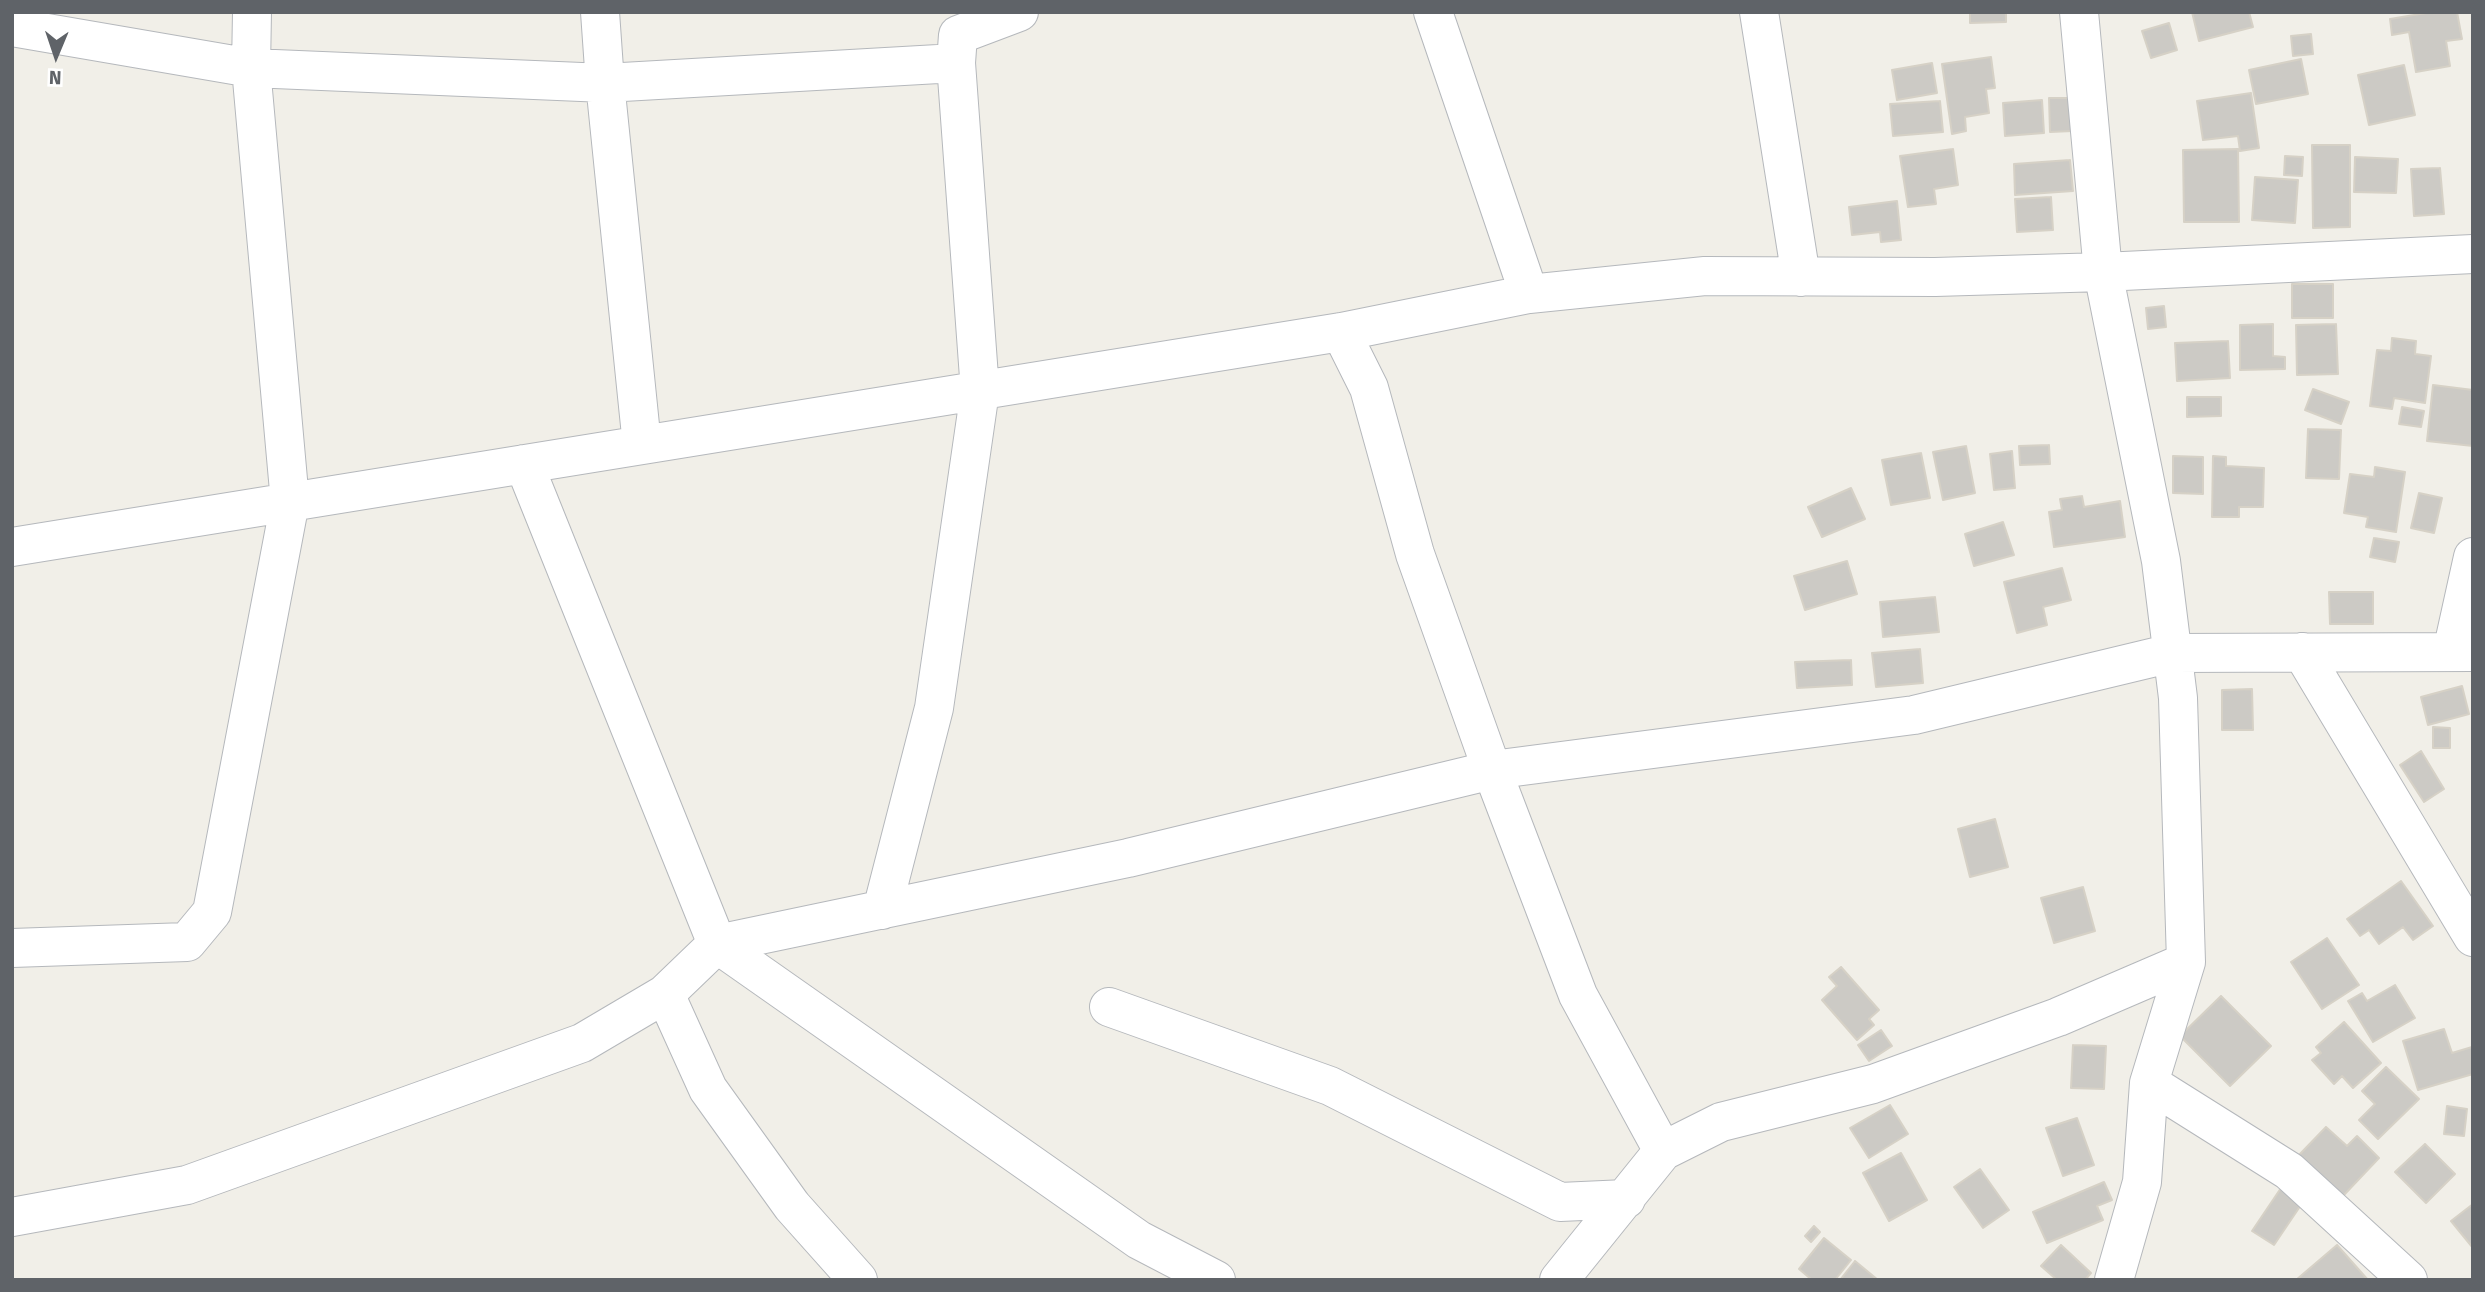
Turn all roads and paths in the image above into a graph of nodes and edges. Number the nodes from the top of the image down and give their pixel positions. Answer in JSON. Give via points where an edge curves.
{"nodes":[{"id":1,"x":252,"y":12,"type":"edge"},
{"id":2,"x":600,"y":12,"type":"edge"},
{"id":3,"x":1019,"y":12,"type":"edge"},
{"id":4,"x":1433,"y":12,"type":"edge"},
{"id":5,"x":1759,"y":12,"type":"edge"},
{"id":6,"x":2079,"y":12,"type":"edge"},
{"id":7,"x":12,"y":27,"type":"edge"},
{"id":8,"x":957,"y":37,"type":"edge"},
{"id":9,"x":251,"y":68,"type":"junction"},
{"id":10,"x":605,"y":83,"type":"junction"},
{"id":11,"x":2473,"y":254,"type":"edge"},
{"id":12,"x":2103,"y":272,"type":"junction"},
{"id":13,"x":1801,"y":277,"type":"junction"},
{"id":14,"x":1530,"y":294,"type":"junction"},
{"id":15,"x":1341,"y":332,"type":"junction"},
{"id":16,"x":979,"y":391,"type":"junction"},
{"id":17,"x":642,"y":445,"type":"junction"},
{"id":18,"x":524,"y":464,"type":"junction"},
{"id":19,"x":290,"y":502,"type":"junction"},
{"id":20,"x":12,"y":547,"type":"edge"},
{"id":21,"x":2473,"y":557,"type":"edge"},
{"id":22,"x":2302,"y":652,"type":"junction"},
{"id":23,"x":2462,"y":652,"type":"edge"},
{"id":24,"x":2172,"y":653,"type":"junction"},
{"id":25,"x":1492,"y":770,"type":"junction"},
{"id":26,"x":882,"y":910,"type":"junction"},
{"id":27,"x":2473,"y":937,"type":"edge"},
{"id":28,"x":717,"y":944,"type":"junction"},
{"id":29,"x":12,"y":948,"type":"edge"},
{"id":30,"x":2186,"y":962,"type":"junction"},
{"id":31,"x":665,"y":994,"type":"junction"},
{"id":32,"x":1109,"y":1007,"type":"dead end"},
{"id":33,"x":2149,"y":1083,"type":"junction"},
{"id":34,"x":1663,"y":1151,"type":"junction"},
{"id":35,"x":1626,"y":1199,"type":"junction"},
{"id":36,"x":12,"y":1217,"type":"edge"},
{"id":37,"x":858,"y":1280,"type":"edge"},
{"id":38,"x":1216,"y":1280,"type":"edge"},
{"id":39,"x":1559,"y":1280,"type":"edge"},
{"id":40,"x":2114,"y":1280,"type":"edge"},
{"id":41,"x":2408,"y":1280,"type":"edge"}],
"edges":[{"from":1,"to":9,"type":"street"},
{"from":2,"to":10,"type":"street"},
{"from":3,"to":8,"type":"street"},
{"from":4,"to":14,"type":"street"},
{"from":5,"to":13,"type":"street"},
{"from":6,"to":12,"type":"street"},
{"from":7,"to":9,"type":"street"},
{"from":8,"to":10,"type":"street"},
{"from":8,"to":16,"type":"street"},
{"from":9,"to":10,"type":"street"},
{"from":9,"to":19,"type":"street"},
{"from":10,"to":17,"type":"street"},
{"from":11,"to":12,"type":"street"},
{"from":12,"to":13,"type":"street"},
{"from":12,"to":24,"type":"street","via":[[2161,561]]},
{"from":13,"to":14,"type":"street","via":[[1705,276]]},
{"from":14,"to":15,"type":"street"},
{"from":15,"to":16,"type":"street"},
{"from":15,"to":25,"type":"street","via":[[1369,388],[1415,554]]},
{"from":16,"to":17,"type":"street"},
{"from":16,"to":26,"type":"street","via":[[934,708]]},
{"from":17,"to":18,"type":"street"},
{"from":18,"to":19,"type":"street"},
{"from":18,"to":28,"type":"street"},
{"from":19,"to":20,"type":"street"},
{"from":19,"to":29,"type":"street","via":[[212,912],[187,942]]},
{"from":21,"to":23,"type":"street"},
{"from":22,"to":23,"type":"street"},
{"from":22,"to":24,"type":"street"},
{"from":22,"to":27,"type":"street"},
{"from":24,"to":25,"type":"street","via":[[1914,715]]},
{"from":24,"to":30,"type":"street","via":[[2178,698]]},
{"from":25,"to":26,"type":"street","via":[[1128,858]]},
{"from":25,"to":34,"type":"street","via":[[1578,995]]},
{"from":26,"to":28,"type":"street"},
{"from":28,"to":31,"type":"street"},
{"from":28,"to":38,"type":"street","via":[[1139,1240]]},
{"from":30,"to":33,"type":"street"},
{"from":30,"to":34,"type":"street","via":[[2058,1017],[1886,1080],[1721,1122]]},
{"from":31,"to":36,"type":"street","via":[[582,1043],[187,1185]]},
{"from":31,"to":37,"type":"street","via":[[708,1089],[792,1206]]},
{"from":32,"to":35,"type":"street","via":[[1330,1086],[1560,1202]]},
{"from":33,"to":40,"type":"street","via":[[2142,1182]]},
{"from":33,"to":41,"type":"street","via":[[2289,1171]]},
{"from":34,"to":35,"type":"street"},
{"from":35,"to":39,"type":"street"}]}
